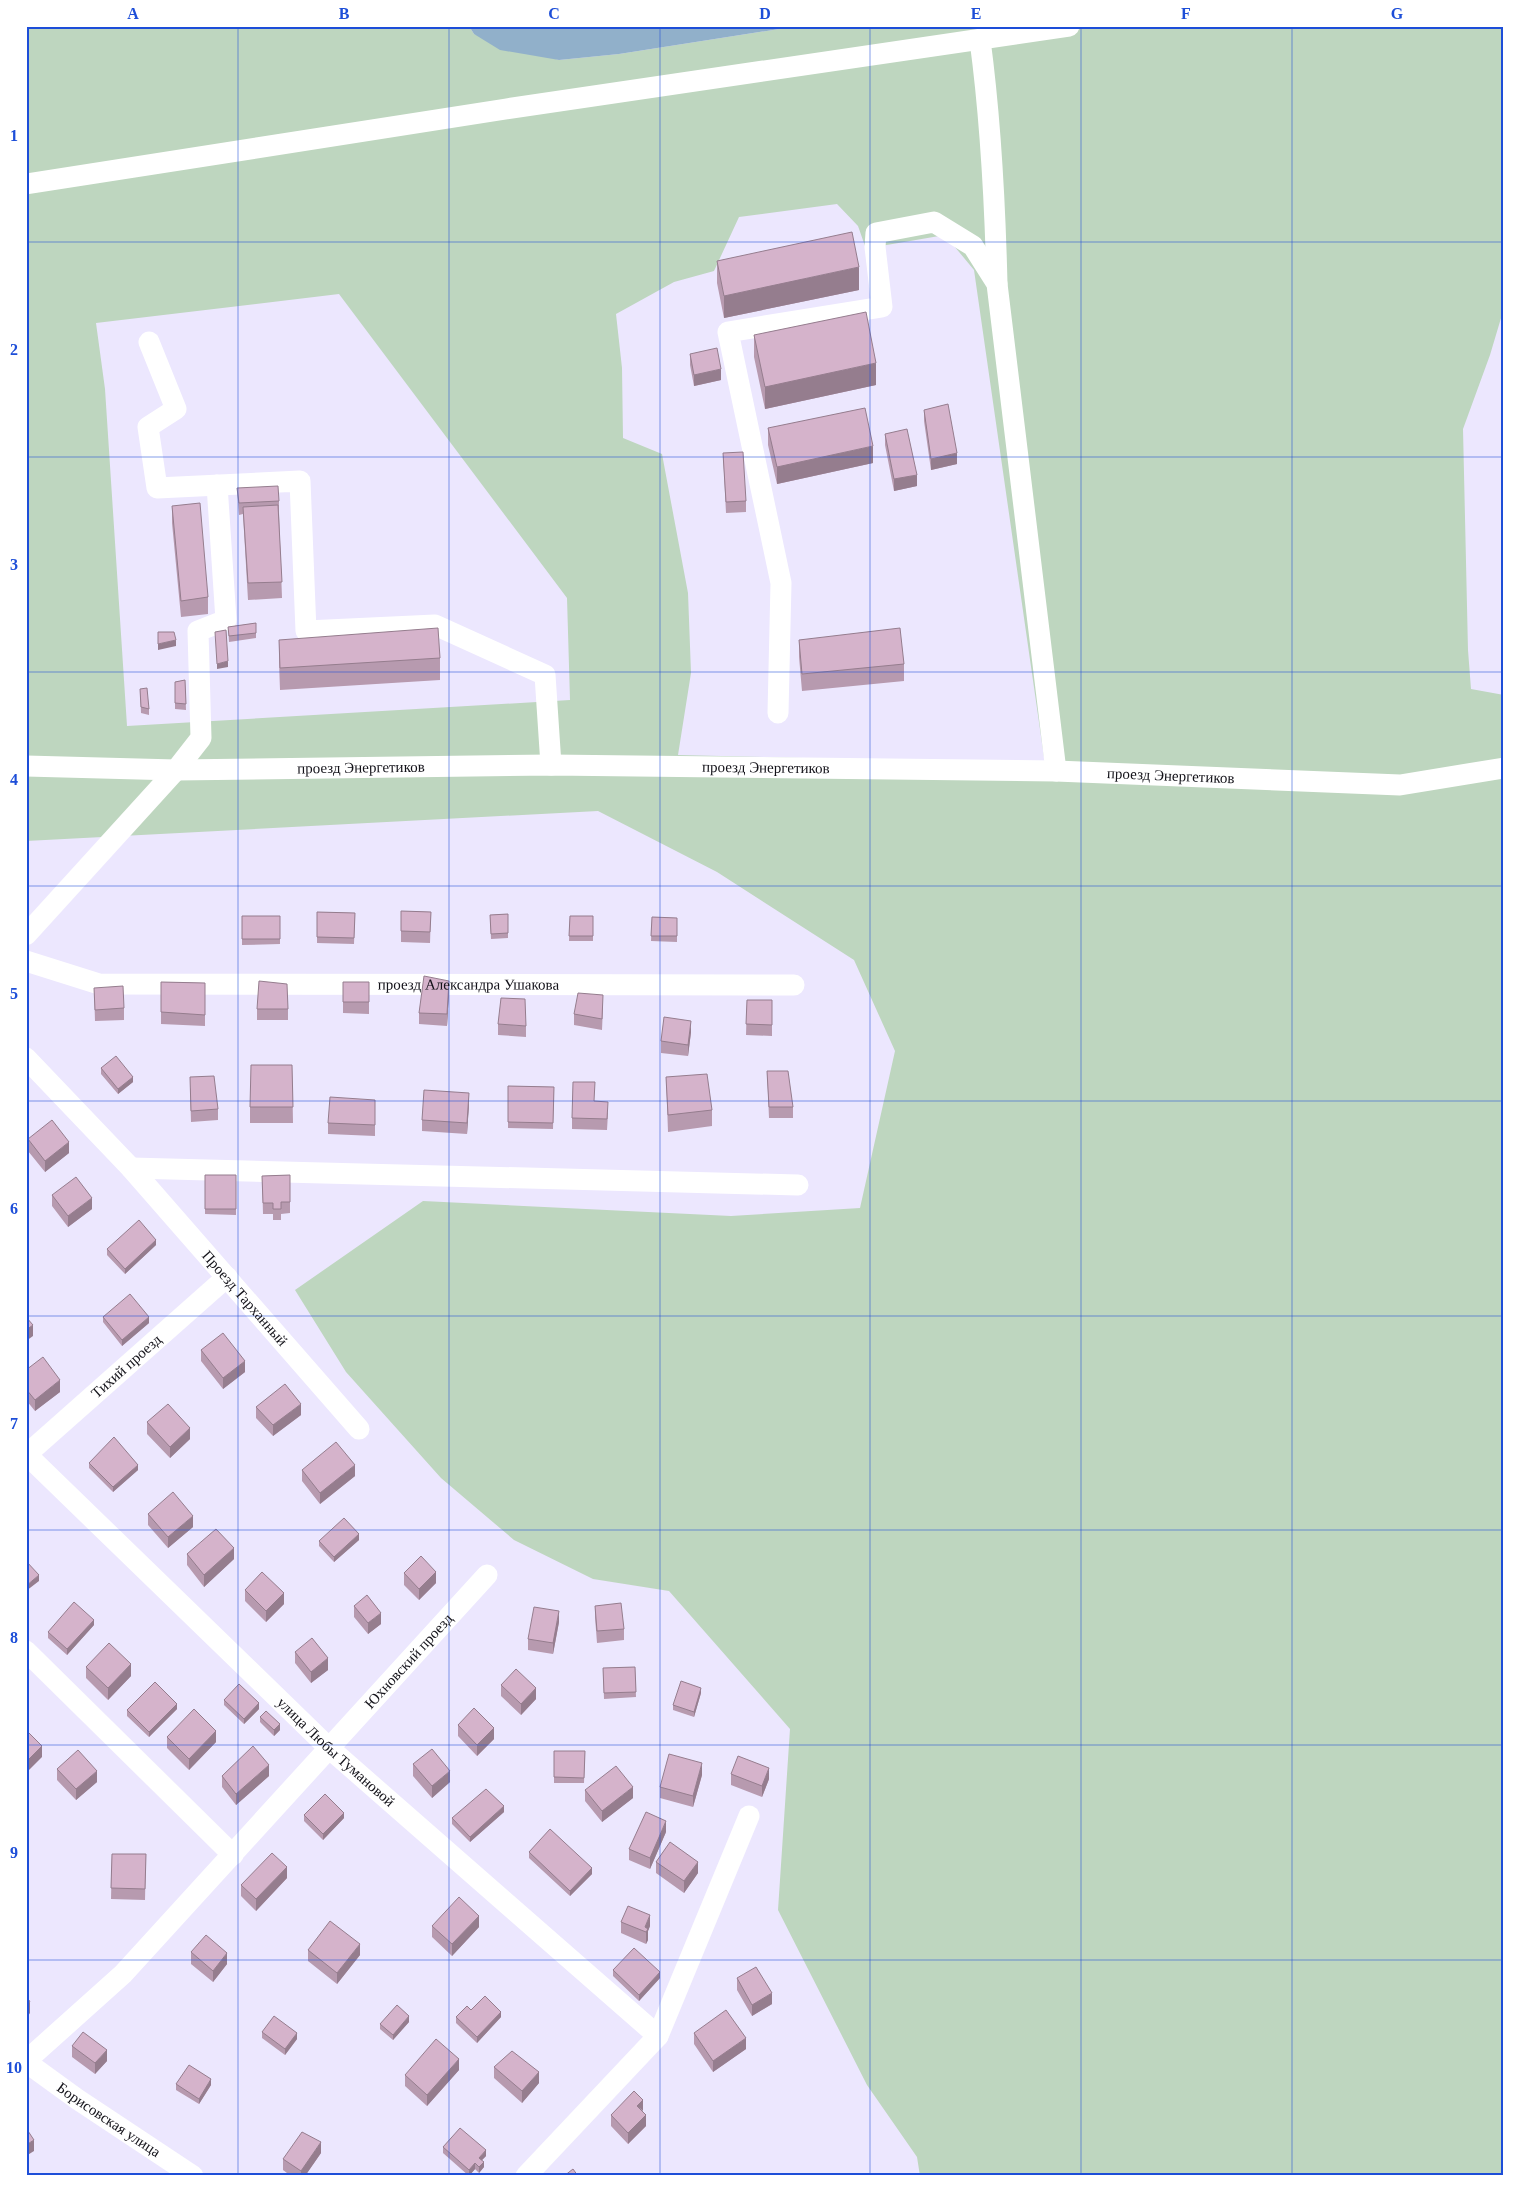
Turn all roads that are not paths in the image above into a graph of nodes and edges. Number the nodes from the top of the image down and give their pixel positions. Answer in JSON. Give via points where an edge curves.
{"nodes":[{"id":1,"x":1069,"y":26,"type":"edge"},
{"id":2,"x":980,"y":40,"type":"junction"},
{"id":3,"x":26,"y":184,"type":"edge"},
{"id":4,"x":997,"y":284,"type":"junction"},
{"id":5,"x":149,"y":342,"type":"dead end"},
{"id":6,"x":217,"y":485,"type":"junction"},
{"id":7,"x":778,"y":713,"type":"dead end"},
{"id":8,"x":551,"y":764,"type":"junction"},
{"id":9,"x":26,"y":766,"type":"edge"},
{"id":10,"x":1504,"y":768,"type":"edge"},
{"id":11,"x":176,"y":770,"type":"junction"},
{"id":12,"x":1056,"y":771,"type":"junction"},
{"id":13,"x":26,"y":935,"type":"edge"},
{"id":14,"x":26,"y":961,"type":"edge"},
{"id":15,"x":794,"y":985,"type":"dead end"},
{"id":16,"x":26,"y":1058,"type":"edge"},
{"id":17,"x":131,"y":1168,"type":"junction"},
{"id":18,"x":798,"y":1185,"type":"dead end"},
{"id":19,"x":227,"y":1278,"type":"junction"},
{"id":20,"x":359,"y":1429,"type":"dead end"},
{"id":21,"x":26,"y":1454,"type":"edge"},
{"id":22,"x":488,"y":1575,"type":"dead end"},
{"id":23,"x":26,"y":1651,"type":"edge"},
{"id":24,"x":329,"y":1748,"type":"junction"},
{"id":25,"x":749,"y":1816,"type":"dead end"},
{"id":26,"x":234,"y":1855,"type":"junction"},
{"id":27,"x":658,"y":2036,"type":"junction"},
{"id":28,"x":26,"y":2061,"type":"edge"},
{"id":29,"x":192,"y":2176,"type":"edge"},
{"id":30,"x":526,"y":2176,"type":"edge"}],
"edges":[{"from":1,"to":2,"type":"street"},
{"from":2,"to":3,"type":"street"},
{"from":2,"to":4,"type":"street","via":[[994,168]]},
{"from":4,"to":7,"type":"street","via":[[973,246],[934,222],[876,233],[882,307],[728,332],[781,583]]},
{"from":4,"to":12,"type":"street"},
{"from":5,"to":6,"type":"street","via":[[176,409],[148,427],[157,488]]},
{"from":6,"to":8,"type":"street","via":[[300,481],[306,631],[435,625],[545,675]]},
{"from":6,"to":11,"type":"street","via":[[226,620],[198,631],[201,738]]},
{"from":8,"to":11,"type":"street","name":"проезд Энергетиков"},
{"from":8,"to":12,"type":"street","name":"проезд Энергетиков"},
{"from":9,"to":11,"type":"street","name":"проезд Энергетиков"},
{"from":10,"to":12,"type":"street","name":"проезд Энергетиков","via":[[1400,785]]},
{"from":11,"to":13,"type":"street"},
{"from":14,"to":15,"type":"street","name":"проезд Александра Ушакова","via":[[99,984]]},
{"from":16,"to":17,"type":"street","name":"Проезд Тарханный"},
{"from":17,"to":18,"type":"street"},
{"from":17,"to":19,"type":"street","name":"Проезд Тарханный"},
{"from":19,"to":20,"type":"street","name":"Проезд Тарханный"},
{"from":19,"to":21,"type":"street","name":"Тихий проезд"},
{"from":21,"to":24,"type":"street","name":"улица Любы Тумановой"},
{"from":22,"to":24,"type":"street","name":"Юхновский проезд"},
{"from":23,"to":26,"type":"street"},
{"from":24,"to":26,"type":"street","name":"Юхновский проезд"},
{"from":24,"to":27,"type":"street","name":"улица Любы Тумановой"},
{"from":25,"to":27,"type":"street"},
{"from":26,"to":28,"type":"street","name":"Юхновский проезд","via":[[123,1974]]},
{"from":27,"to":30,"type":"street"},
{"from":28,"to":29,"type":"street","name":"Борисовская улица"}]}
